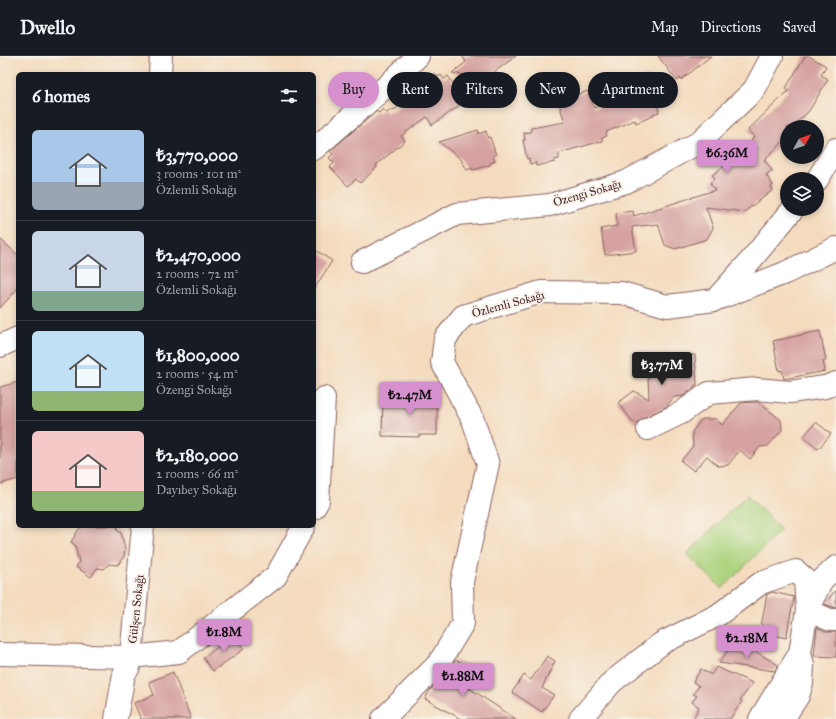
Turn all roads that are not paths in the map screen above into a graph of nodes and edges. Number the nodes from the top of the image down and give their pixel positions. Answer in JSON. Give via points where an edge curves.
{"nodes":[{"id":1,"x":161,"y":56,"type":"edge"},
{"id":2,"x":418,"y":56,"type":"edge"},
{"id":3,"x":772,"y":56,"type":"edge"},
{"id":4,"x":160,"y":72,"type":"edge"},
{"id":5,"x":316,"y":146,"type":"edge"},
{"id":6,"x":836,"y":149,"type":"edge"},
{"id":7,"x":822,"y":172,"type":"edge"},
{"id":8,"x":787,"y":216,"type":"edge"},
{"id":9,"x":836,"y":248,"type":"edge"},
{"id":10,"x":362,"y":262,"type":"dead end"},
{"id":11,"x":715,"y":300,"type":"junction"},
{"id":12,"x":16,"y":339,"type":"edge"},
{"id":13,"x":0,"y":346,"type":"edge"},
{"id":14,"x":836,"y":382,"type":"edge"},
{"id":15,"x":324,"y":398,"type":"dead end"},
{"id":16,"x":648,"y":429,"type":"dead end"},
{"id":17,"x":316,"y":504,"type":"edge"},
{"id":18,"x":143,"y":528,"type":"edge"},
{"id":19,"x":303,"y":528,"type":"edge"},
{"id":20,"x":836,"y":567,"type":"edge"},
{"id":21,"x":807,"y":610,"type":"junction"},
{"id":22,"x":836,"y":620,"type":"edge"},
{"id":23,"x":800,"y":653,"type":"junction"},
{"id":24,"x":0,"y":654,"type":"edge"},
{"id":25,"x":131,"y":657,"type":"junction"},
{"id":26,"x":116,"y":719,"type":"edge"},
{"id":27,"x":383,"y":719,"type":"edge"},
{"id":28,"x":580,"y":719,"type":"edge"},
{"id":29,"x":760,"y":719,"type":"edge"},
{"id":30,"x":783,"y":719,"type":"edge"}],
"edges":[{"from":1,"to":4,"type":"street"},
{"from":2,"to":5,"type":"street"},
{"from":3,"to":10,"type":"street","name":"Özengi Sokağı","via":[[754,90],[698,143],[626,182],[550,204],[457,214]]},
{"from":6,"to":7,"type":"street"},
{"from":8,"to":11,"type":"street"},
{"from":9,"to":11,"type":"street","name":"Özlemli Sokağı"},
{"from":11,"to":27,"type":"street","name":"Özlemli Sokağı","via":[[667,306],[622,293],[541,292],[463,316],[445,340],[442,362],[473,420],[488,464],[462,582],[463,623],[439,663]]},
{"from":12,"to":13,"type":"street"},
{"from":14,"to":16,"type":"street","via":[[825,387],[790,392],[757,389],[709,393],[681,413]]},
{"from":15,"to":17,"type":"street"},
{"from":18,"to":25,"type":"street","name":"Gülşen Sokağı"},
{"from":19,"to":25,"type":"street","via":[[276,576],[180,652]]},
{"from":20,"to":21,"type":"street","via":[[822,580]]},
{"from":21,"to":22,"type":"street"},
{"from":21,"to":23,"type":"street"},
{"from":21,"to":28,"type":"street","via":[[804,579],[796,572],[762,583],[718,615],[662,643],[612,682]]},
{"from":23,"to":29,"type":"street"},
{"from":23,"to":30,"type":"street","via":[[803,665],[802,684],[798,696]]},
{"from":24,"to":25,"type":"street","name":"Gülşen Sokağı"},
{"from":25,"to":26,"type":"street","via":[[124,674]]}]}
